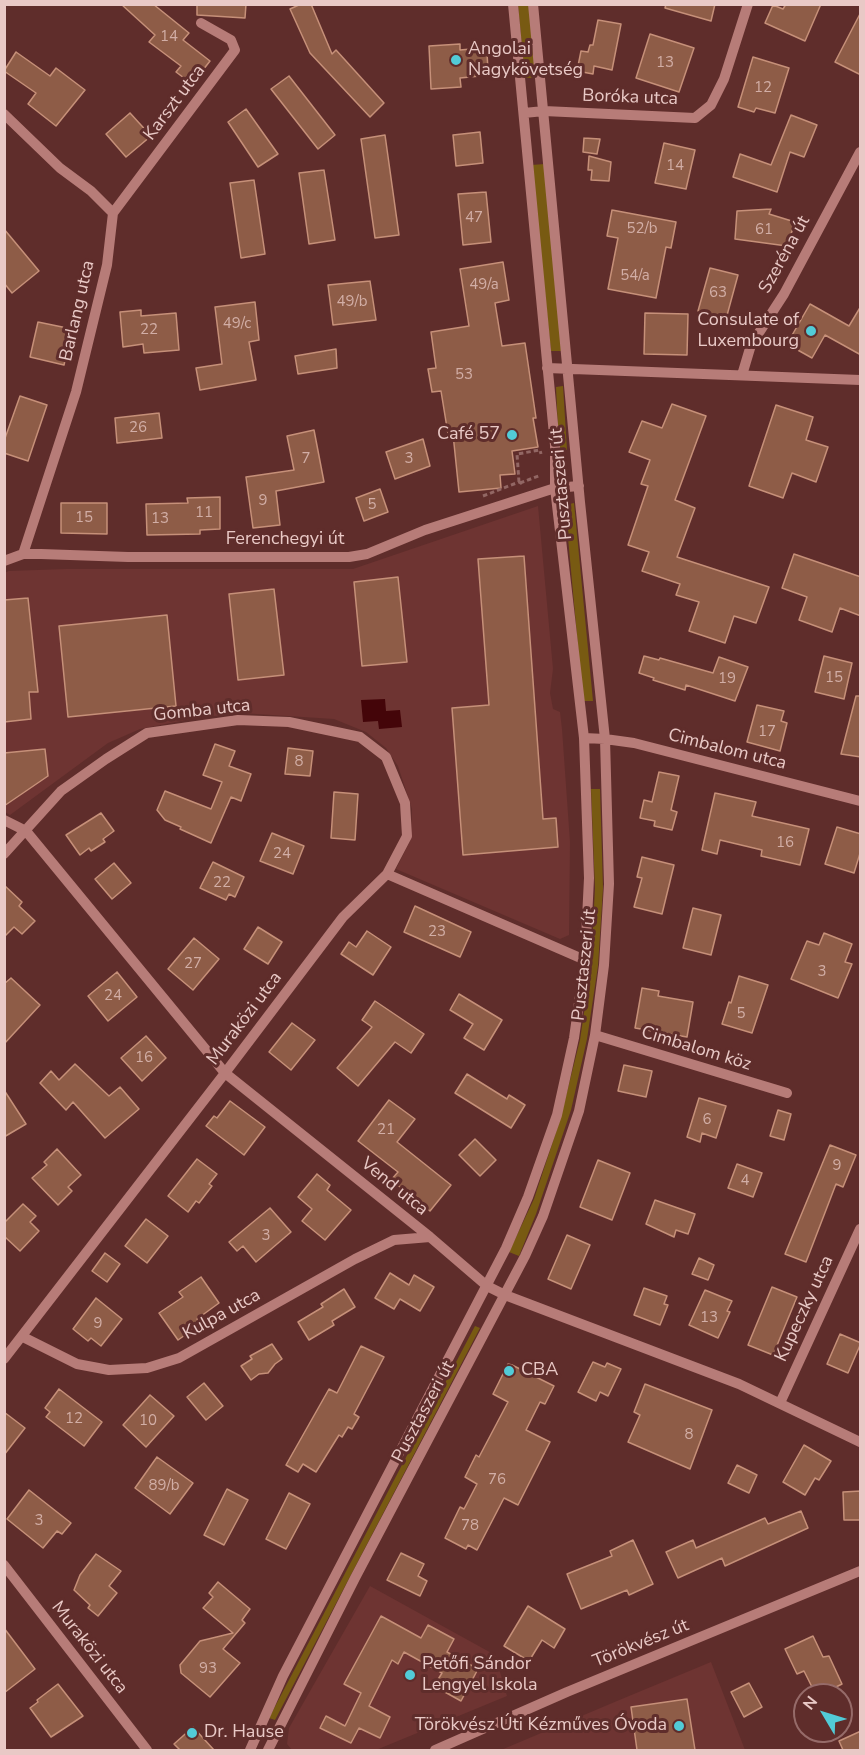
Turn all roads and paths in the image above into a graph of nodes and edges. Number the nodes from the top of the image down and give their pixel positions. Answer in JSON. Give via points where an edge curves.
{"nodes":[{"id":1,"x":513,"y":4,"type":"edge"},
{"id":2,"x":532,"y":4,"type":"edge"},
{"id":3,"x":748,"y":4,"type":"edge"},
{"id":4,"x":201,"y":23,"type":"dead end"},
{"id":5,"x":544,"y":111,"type":"junction"},
{"id":6,"x":524,"y":113,"type":"junction"},
{"id":7,"x":4,"y":114,"type":"edge"},
{"id":8,"x":861,"y":152,"type":"edge"},
{"id":9,"x":113,"y":213,"type":"junction"},
{"id":10,"x":547,"y":368,"type":"junction"},
{"id":11,"x":568,"y":369,"type":"junction"},
{"id":12,"x":742,"y":375,"type":"junction"},
{"id":13,"x":861,"y":380,"type":"edge"},
{"id":14,"x":540,"y":450,"type":"dead end"},
{"id":15,"x":541,"y":467,"type":"dead end"},
{"id":16,"x":520,"y":482,"type":"junction"},
{"id":17,"x":579,"y":486,"type":"junction"},
{"id":18,"x":555,"y":488,"type":"junction"},
{"id":19,"x":480,"y":497,"type":"dead end"},
{"id":20,"x":23,"y":554,"type":"junction"},
{"id":21,"x":4,"y":561,"type":"edge"},
{"id":22,"x":584,"y":738,"type":"junction"},
{"id":23,"x":605,"y":739,"type":"junction"},
{"id":24,"x":861,"y":801,"type":"edge"},
{"id":25,"x":4,"y":820,"type":"edge"},
{"id":26,"x":26,"y":831,"type":"junction"},
{"id":27,"x":4,"y":854,"type":"edge"},
{"id":28,"x":387,"y":874,"type":"junction"},
{"id":29,"x":585,"y":960,"type":"junction"},
{"id":30,"x":595,"y":1035,"type":"junction"},
{"id":31,"x":225,"y":1073,"type":"junction"},
{"id":32,"x":787,"y":1093,"type":"dead end"},
{"id":33,"x":861,"y":1229,"type":"edge"},
{"id":34,"x":429,"y":1237,"type":"junction"},
{"id":35,"x":487,"y":1286,"type":"junction"},
{"id":36,"x":505,"y":1295,"type":"junction"},
{"id":37,"x":23,"y":1337,"type":"junction"},
{"id":38,"x":4,"y":1359,"type":"edge"},
{"id":39,"x":780,"y":1403,"type":"junction"},
{"id":40,"x":861,"y":1442,"type":"edge"},
{"id":41,"x":4,"y":1565,"type":"edge"},
{"id":42,"x":861,"y":1571,"type":"edge"},
{"id":43,"x":147,"y":1750,"type":"edge"},
{"id":44,"x":250,"y":1750,"type":"edge"},
{"id":45,"x":268,"y":1750,"type":"edge"},
{"id":46,"x":435,"y":1750,"type":"edge"}],
"edges":[{"from":1,"to":6,"type":"street","name":"Pusztaszeri út"},
{"from":2,"to":5,"type":"street","name":"Pusztaszeri út"},
{"from":3,"to":5,"type":"street","name":"Boróka utca","via":[[724,79],[711,105],[695,118]]},
{"from":4,"to":9,"type":"street","name":"Karszt utca","via":[[231,40],[235,50]]},
{"from":5,"to":6,"type":"street"},
{"from":5,"to":11,"type":"street","name":"Pusztaszeri út"},
{"from":6,"to":10,"type":"street","name":"Pusztaszeri út"},
{"from":7,"to":9,"type":"street"},
{"from":8,"to":12,"type":"street","name":"Szeréna út","via":[[752,345]]},
{"from":9,"to":20,"type":"street","name":"Barlang utca","via":[[107,265],[76,392]]},
{"from":10,"to":11,"type":"street"},
{"from":10,"to":18,"type":"street","name":"Pusztaszeri út"},
{"from":11,"to":12,"type":"street"},
{"from":11,"to":17,"type":"street","name":"Pusztaszeri út"},
{"from":12,"to":13,"type":"street"},
{"from":14,"to":16,"type":"path","via":[[517,454]]},
{"from":15,"to":16,"type":"path","via":[[537,482],[525,486]]},
{"from":16,"to":19,"type":"path"},
{"from":17,"to":18,"type":"street","name":"Ferenchegyi út"},
{"from":17,"to":23,"type":"street","name":"Pusztaszeri út"},
{"from":18,"to":20,"type":"street","name":"Ferenchegyi út","via":[[349,557]]},
{"from":18,"to":22,"type":"street","name":"Pusztaszeri út"},
{"from":20,"to":21,"type":"street","name":"Ferenchegyi út"},
{"from":22,"to":23,"type":"street","name":"Cimbalom utca"},
{"from":22,"to":29,"type":"street","name":"Pusztaszeri út","via":[[589,878]]},
{"from":23,"to":24,"type":"street","name":"Cimbalom utca"},
{"from":23,"to":30,"type":"street","name":"Pusztaszeri út","via":[[609,884]]},
{"from":25,"to":26,"type":"street","name":"Vend utca"},
{"from":26,"to":27,"type":"street","name":"Gomba utca"},
{"from":26,"to":28,"type":"street","name":"Gomba utca","via":[[61,792],[147,733],[238,720],[289,722],[360,737],[386,756],[405,803],[407,836]]},
{"from":26,"to":31,"type":"street","name":"Vend utca"},
{"from":28,"to":29,"type":"street"},
{"from":28,"to":31,"type":"street","name":"Muraközi utca","via":[[343,917]]},
{"from":29,"to":35,"type":"street","name":"Pusztaszeri út","via":[[574,1038],[557,1115],[528,1197]]},
{"from":30,"to":32,"type":"street","name":"Cimbalom köz"},
{"from":30,"to":36,"type":"street","name":"Pusztaszeri út","via":[[579,1111],[543,1216]]},
{"from":31,"to":34,"type":"street","name":"Vend utca"},
{"from":31,"to":37,"type":"street","name":"Muraközi utca"},
{"from":33,"to":39,"type":"street","name":"Kupeczky utca"},
{"from":34,"to":35,"type":"street","name":"Vend utca"},
{"from":34,"to":37,"type":"street","name":"Kulpa utca","via":[[394,1240],[179,1358],[147,1368],[109,1370],[77,1364]]},
{"from":35,"to":36,"type":"street","name":"Vend utca"},
{"from":35,"to":44,"type":"street","name":"Pusztaszeri út","via":[[283,1676]]},
{"from":36,"to":39,"type":"street","name":"Vend utca"},
{"from":36,"to":45,"type":"street","name":"Pusztaszeri út"},
{"from":37,"to":38,"type":"street","name":"Muraközi utca"},
{"from":39,"to":40,"type":"street","name":"Vend utca"},
{"from":41,"to":43,"type":"street","name":"Muraközi utca"},
{"from":42,"to":46,"type":"street","name":"Törökvész út"}]}
